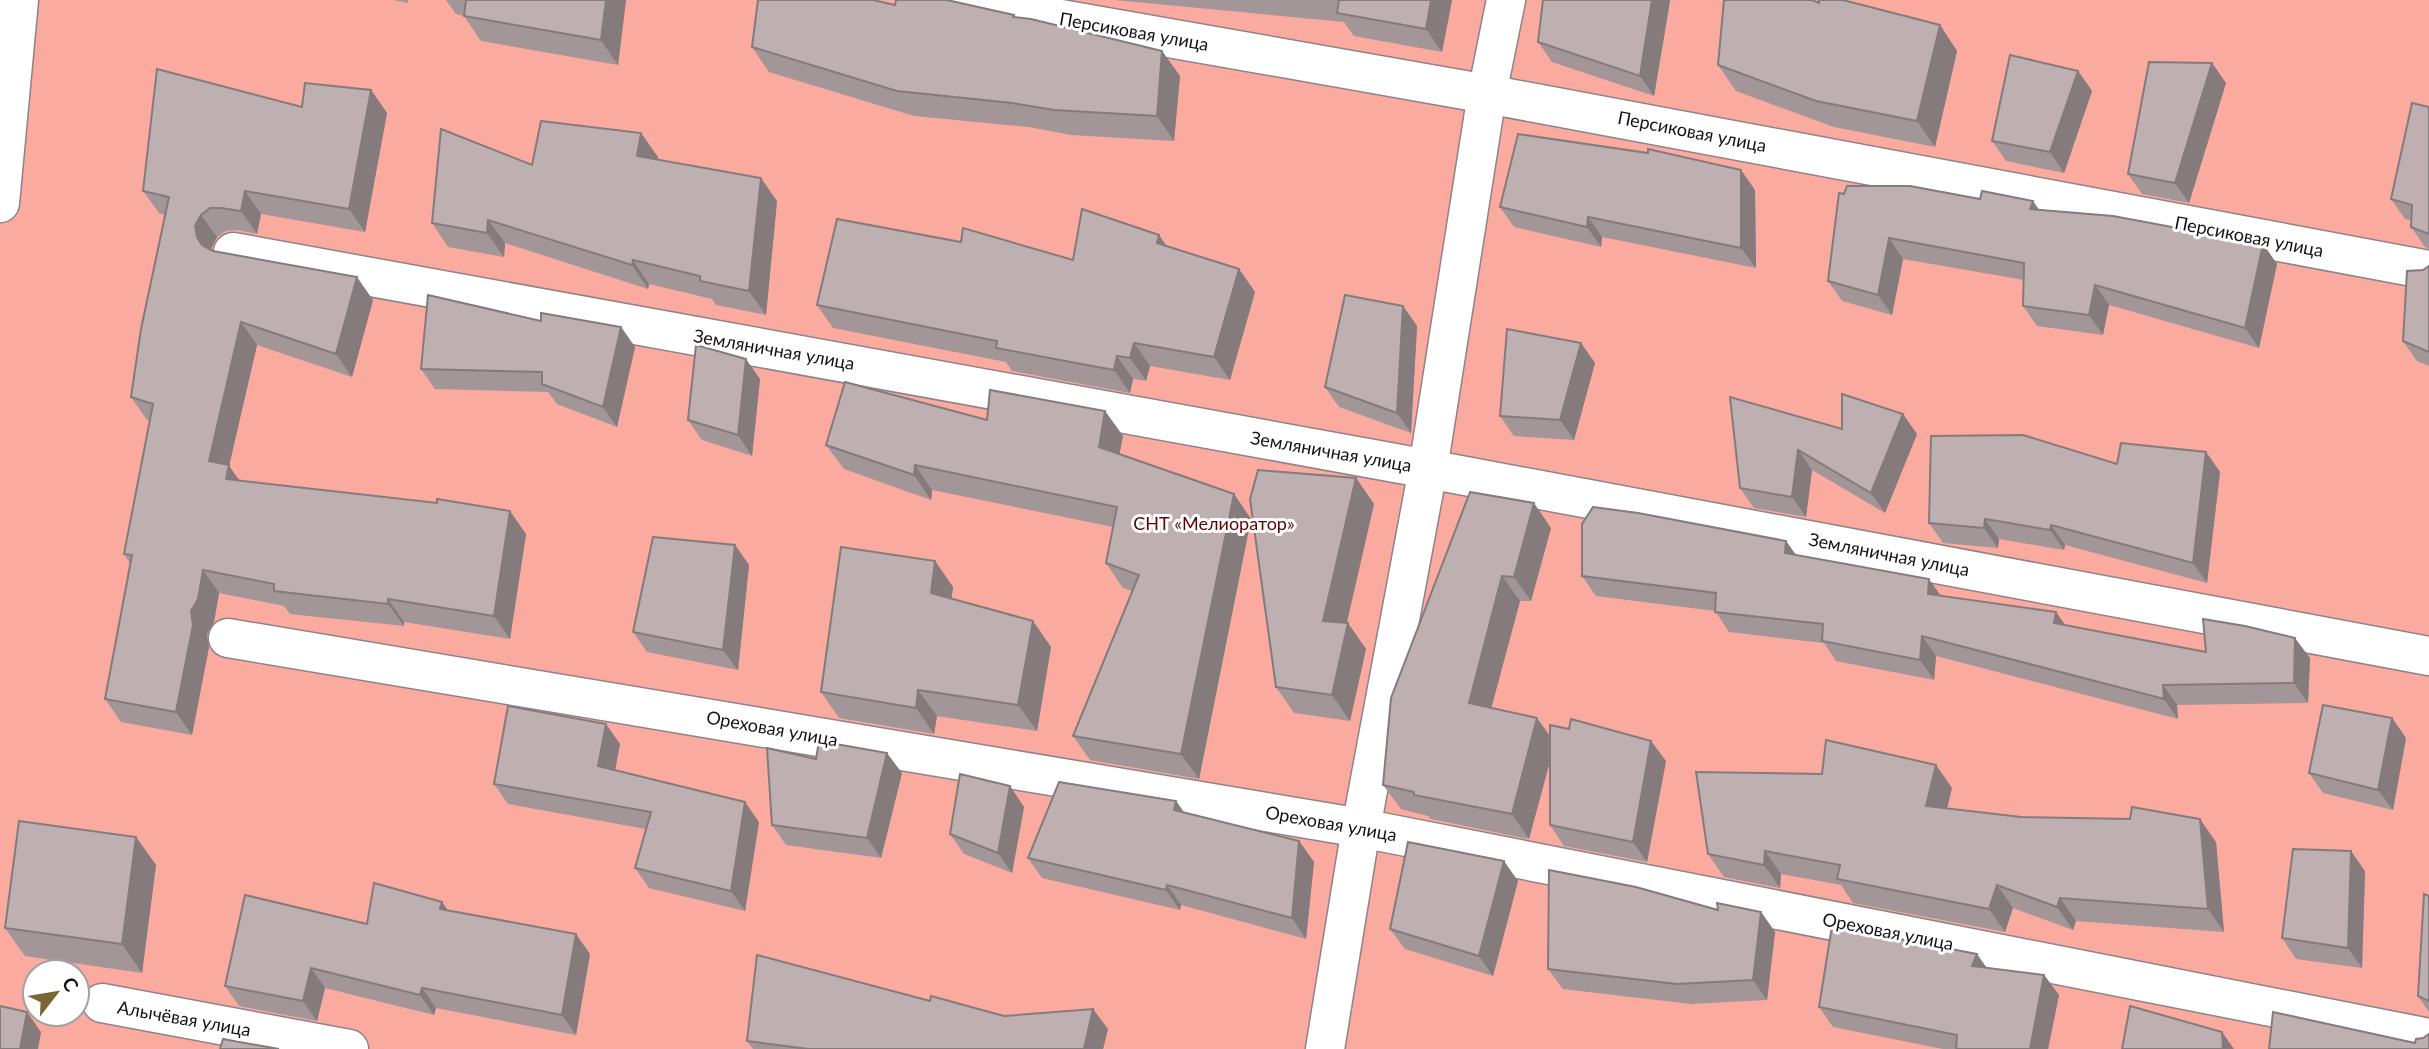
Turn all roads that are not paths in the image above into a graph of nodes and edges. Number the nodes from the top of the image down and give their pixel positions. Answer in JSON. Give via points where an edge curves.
{"nodes":[{"id":1,"x":19,"y":0,"type":"edge"},
{"id":2,"x":953,"y":0,"type":"edge"},
{"id":3,"x":1506,"y":0,"type":"edge"},
{"id":4,"x":1487,"y":94,"type":"junction"},
{"id":5,"x":0,"y":204,"type":"edge"},
{"id":6,"x":233,"y":252,"type":"edge"},
{"id":7,"x":2429,"y":270,"type":"edge"},
{"id":8,"x":1428,"y":470,"type":"junction"},
{"id":9,"x":228,"y":638,"type":"dead end"},
{"id":10,"x":2429,"y":656,"type":"edge"},
{"id":11,"x":1360,"y":828,"type":"junction"},
{"id":12,"x":102,"y":1003,"type":"dead end"},
{"id":13,"x":2429,"y":1038,"type":"edge"},
{"id":14,"x":349,"y":1049,"type":"edge"},
{"id":15,"x":1325,"y":1049,"type":"edge"}],
"edges":[{"from":1,"to":5,"type":"street"},
{"from":2,"to":4,"type":"street","name":"Персиковая улица"},
{"from":3,"to":4,"type":"street"},
{"from":4,"to":7,"type":"street","name":"Персиковая улица"},
{"from":4,"to":8,"type":"street"},
{"from":6,"to":8,"type":"street","name":"Земляничная улица"},
{"from":8,"to":10,"type":"street","name":"Земляничная улица"},
{"from":8,"to":11,"type":"street"},
{"from":9,"to":11,"type":"street","name":"Ореховая улица"},
{"from":11,"to":13,"type":"street","name":"Ореховая улица"},
{"from":11,"to":15,"type":"street"},
{"from":12,"to":14,"type":"street","name":"Алычёвая улица"}]}
